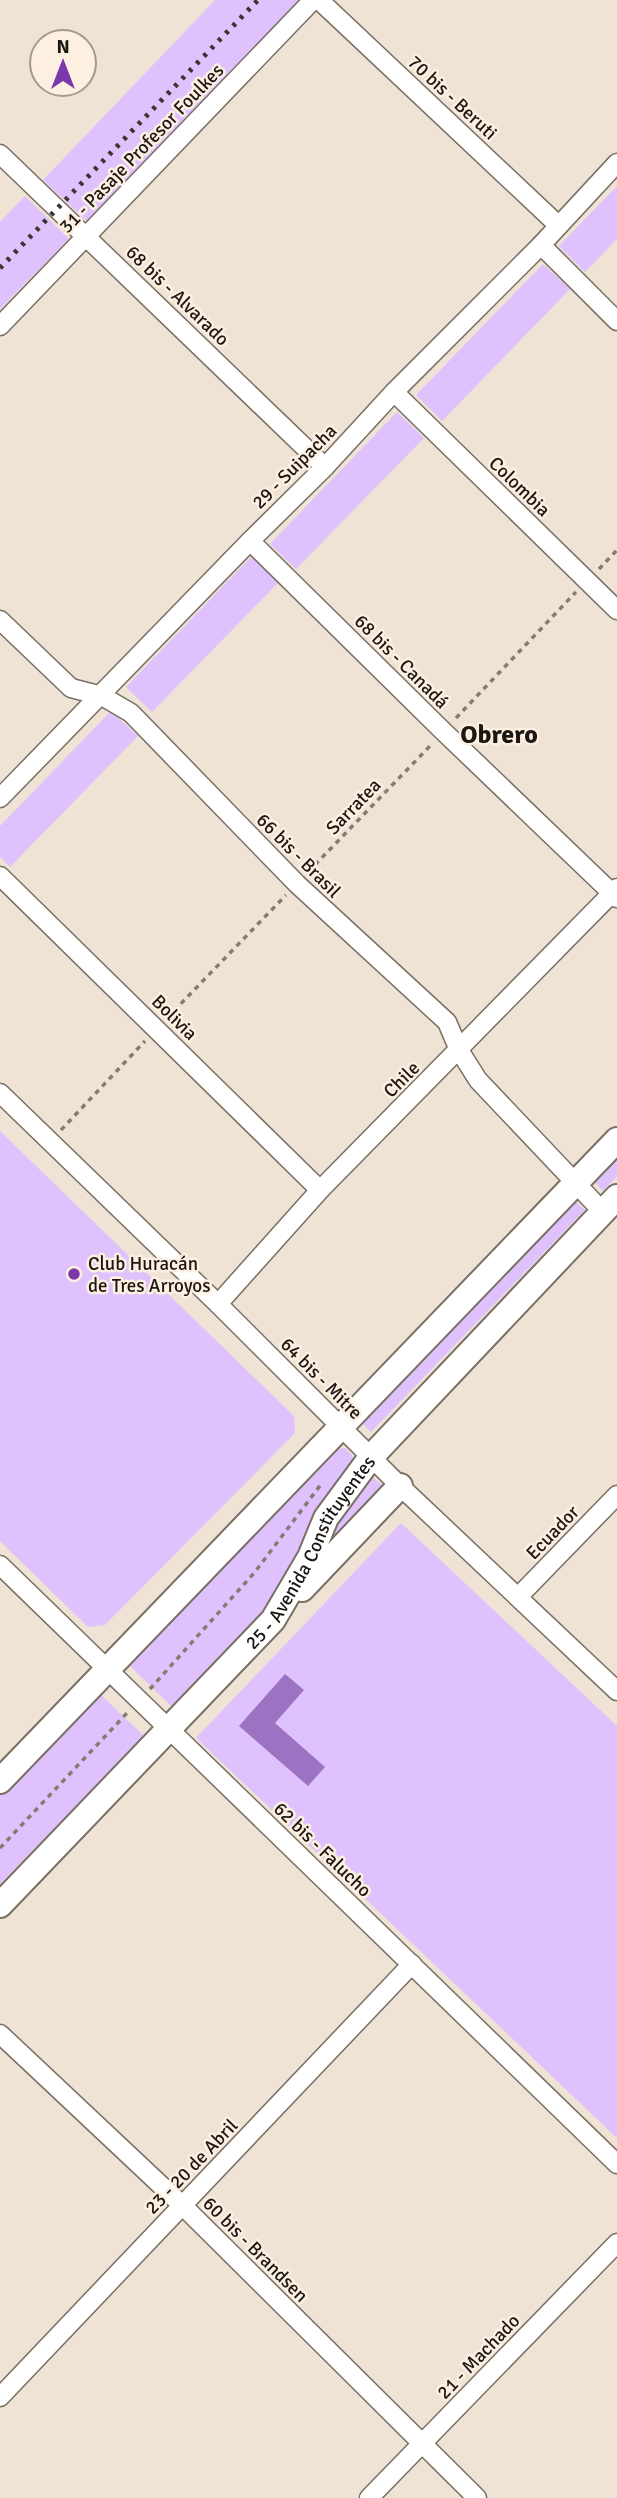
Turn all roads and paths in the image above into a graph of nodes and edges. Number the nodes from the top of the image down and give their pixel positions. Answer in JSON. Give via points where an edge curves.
{"nodes":[{"id":1,"x":313,"y":0,"type":"edge"},
{"id":2,"x":319,"y":0,"type":"edge"},
{"id":3,"x":0,"y":154,"type":"edge"},
{"id":4,"x":617,"y":163,"type":"edge"},
{"id":5,"x":558,"y":225,"type":"junction"},
{"id":6,"x":87,"y":236,"type":"junction"},
{"id":7,"x":541,"y":245,"type":"junction"},
{"id":8,"x":617,"y":321,"type":"edge"},
{"id":9,"x":0,"y":326,"type":"edge"},
{"id":10,"x":394,"y":393,"type":"junction"},
{"id":11,"x":325,"y":467,"type":"junction"},
{"id":12,"x":250,"y":541,"type":"junction"},
{"id":13,"x":617,"y":550,"type":"edge"},
{"id":14,"x":587,"y":580,"type":"junction"},
{"id":15,"x":617,"y":610,"type":"edge"},
{"id":16,"x":0,"y":620,"type":"edge"},
{"id":17,"x":102,"y":695,"type":"junction"},
{"id":18,"x":444,"y":732,"type":"junction"},
{"id":19,"x":0,"y":798,"type":"edge"},
{"id":20,"x":0,"y":876,"type":"edge"},
{"id":21,"x":297,"y":884,"type":"junction"},
{"id":22,"x":615,"y":893,"type":"edge"},
{"id":23,"x":157,"y":1029,"type":"junction"},
{"id":24,"x":459,"y":1051,"type":"junction"},
{"id":25,"x":0,"y":1093,"type":"edge"},
{"id":26,"x":617,"y":1140,"type":"edge"},
{"id":27,"x":50,"y":1141,"type":"junction"},
{"id":28,"x":575,"y":1184,"type":"junction"},
{"id":29,"x":320,"y":1190,"type":"junction"},
{"id":30,"x":610,"y":1204,"type":"edge"},
{"id":31,"x":218,"y":1304,"type":"junction"},
{"id":32,"x":341,"y":1427,"type":"junction"},
{"id":33,"x":372,"y":1457,"type":"junction"},
{"id":34,"x":329,"y":1474,"type":"dead end"},
{"id":35,"x":400,"y":1486,"type":"junction"},
{"id":36,"x":617,"y":1495,"type":"edge"},
{"id":37,"x":0,"y":1565,"type":"edge"},
{"id":38,"x":518,"y":1597,"type":"junction"},
{"id":39,"x":273,"y":1620,"type":"junction"},
{"id":40,"x":107,"y":1669,"type":"junction"},
{"id":41,"x":617,"y":1691,"type":"edge"},
{"id":42,"x":139,"y":1700,"type":"junction"},
{"id":43,"x":168,"y":1729,"type":"junction"},
{"id":44,"x":0,"y":1781,"type":"edge"},
{"id":45,"x":0,"y":1848,"type":"edge"},
{"id":46,"x":0,"y":1905,"type":"edge"},
{"id":47,"x":412,"y":1964,"type":"junction"},
{"id":48,"x":0,"y":2034,"type":"edge"},
{"id":49,"x":617,"y":2164,"type":"edge"},
{"id":50,"x":183,"y":2206,"type":"junction"},
{"id":51,"x":617,"y":2243,"type":"edge"},
{"id":52,"x":0,"y":2397,"type":"edge"},
{"id":53,"x":422,"y":2445,"type":"junction"},
{"id":54,"x":369,"y":2498,"type":"edge"},
{"id":55,"x":477,"y":2498,"type":"edge"}],
"edges":[{"from":1,"to":6,"type":"street","name":"31 - Pasaje Profesor Foulkes"},
{"from":2,"to":5,"type":"street","name":"70 bis - Beruti"},
{"from":3,"to":6,"type":"street","name":"68 bis - Alvarado"},
{"from":4,"to":5,"type":"street","name":"29 - Suipacha"},
{"from":5,"to":7,"type":"street","name":"29 - Suipacha"},
{"from":6,"to":9,"type":"street","name":"31 - Pasaje Profesor Foulkes"},
{"from":6,"to":11,"type":"street","name":"68 bis - Alvarado"},
{"from":7,"to":8,"type":"street"},
{"from":7,"to":10,"type":"street","name":"29 - Suipacha"},
{"from":10,"to":11,"type":"street","name":"29 - Suipacha"},
{"from":10,"to":14,"type":"street","name":"Colombia"},
{"from":11,"to":12,"type":"street","name":"29 - Suipacha"},
{"from":12,"to":17,"type":"street","name":"29 - Suipacha"},
{"from":12,"to":18,"type":"street","name":"68 bis - Canadá"},
{"from":13,"to":14,"type":"path","name":"Sarratea"},
{"from":14,"to":15,"type":"street","name":"Colombia"},
{"from":14,"to":18,"type":"path","name":"Sarratea"},
{"from":16,"to":17,"type":"street","name":"66 bis - Brasil","via":[[71,688]]},
{"from":17,"to":19,"type":"street","name":"29 - Suipacha"},
{"from":17,"to":21,"type":"street","name":"66 bis - Brasil","via":[[131,713]]},
{"from":18,"to":21,"type":"path","name":"Sarratea"},
{"from":18,"to":22,"type":"street","name":"68 bis - Canadá"},
{"from":20,"to":23,"type":"street","name":"Bolivia"},
{"from":21,"to":23,"type":"path","name":"Sarratea"},
{"from":21,"to":24,"type":"street","name":"66 bis - Brasil","via":[[447,1022]]},
{"from":22,"to":24,"type":"street","name":"Chile"},
{"from":23,"to":27,"type":"path","name":"Sarratea"},
{"from":23,"to":29,"type":"street","name":"Bolivia"},
{"from":24,"to":28,"type":"street","name":"66 bis - Brasil","via":[[478,1080]]},
{"from":24,"to":29,"type":"street","name":"Chile"},
{"from":25,"to":27,"type":"street","name":"64 bis - Mitre"},
{"from":26,"to":28,"type":"main road"},
{"from":27,"to":31,"type":"street","name":"64 bis - Mitre"},
{"from":28,"to":30,"type":"street","name":"66 bis - Brasil"},
{"from":28,"to":32,"type":"main road"},
{"from":29,"to":31,"type":"street","name":"Chile"},
{"from":30,"to":33,"type":"main road","name":"25 - Avenida Constituyentes"},
{"from":31,"to":32,"type":"street","name":"64 bis - Mitre"},
{"from":32,"to":33,"type":"street","name":"64 bis - Mitre"},
{"from":32,"to":40,"type":"main road"},
{"from":33,"to":35,"type":"street","name":"64 bis - Mitre"},
{"from":33,"to":39,"type":"main road","name":"25 - Avenida Constituyentes","via":[[326,1518],[310,1557]]},
{"from":34,"to":42,"type":"path","via":[[255,1573]]},
{"from":35,"to":38,"type":"street","name":"64 bis - Mitre"},
{"from":35,"to":39,"type":"main road"},
{"from":36,"to":38,"type":"street","name":"Ecuador"},
{"from":37,"to":40,"type":"street","name":"62 bis - Falucho"},
{"from":38,"to":41,"type":"street","name":"64 bis - Mitre"},
{"from":39,"to":43,"type":"main road","name":"25 - Avenida Constituyentes"},
{"from":40,"to":42,"type":"street","name":"62 bis - Falucho"},
{"from":40,"to":44,"type":"main road"},
{"from":42,"to":43,"type":"street","name":"62 bis - Falucho"},
{"from":42,"to":45,"type":"path"},
{"from":43,"to":46,"type":"main road","name":"25 - Avenida Constituyentes"},
{"from":43,"to":47,"type":"street","name":"62 bis - Falucho"},
{"from":47,"to":49,"type":"street","name":"62 bis - Falucho"},
{"from":47,"to":50,"type":"street","name":"23 - 20 de Abril"},
{"from":48,"to":50,"type":"street","name":"60 bis - Brandsen"},
{"from":50,"to":52,"type":"street","name":"23 - 20 de Abril"},
{"from":50,"to":53,"type":"street","name":"60 bis - Brandsen"},
{"from":51,"to":53,"type":"street","name":"21 - Machado"},
{"from":53,"to":54,"type":"street","name":"21 - Machado"},
{"from":53,"to":55,"type":"street","name":"60 bis - Brandsen"}]}
